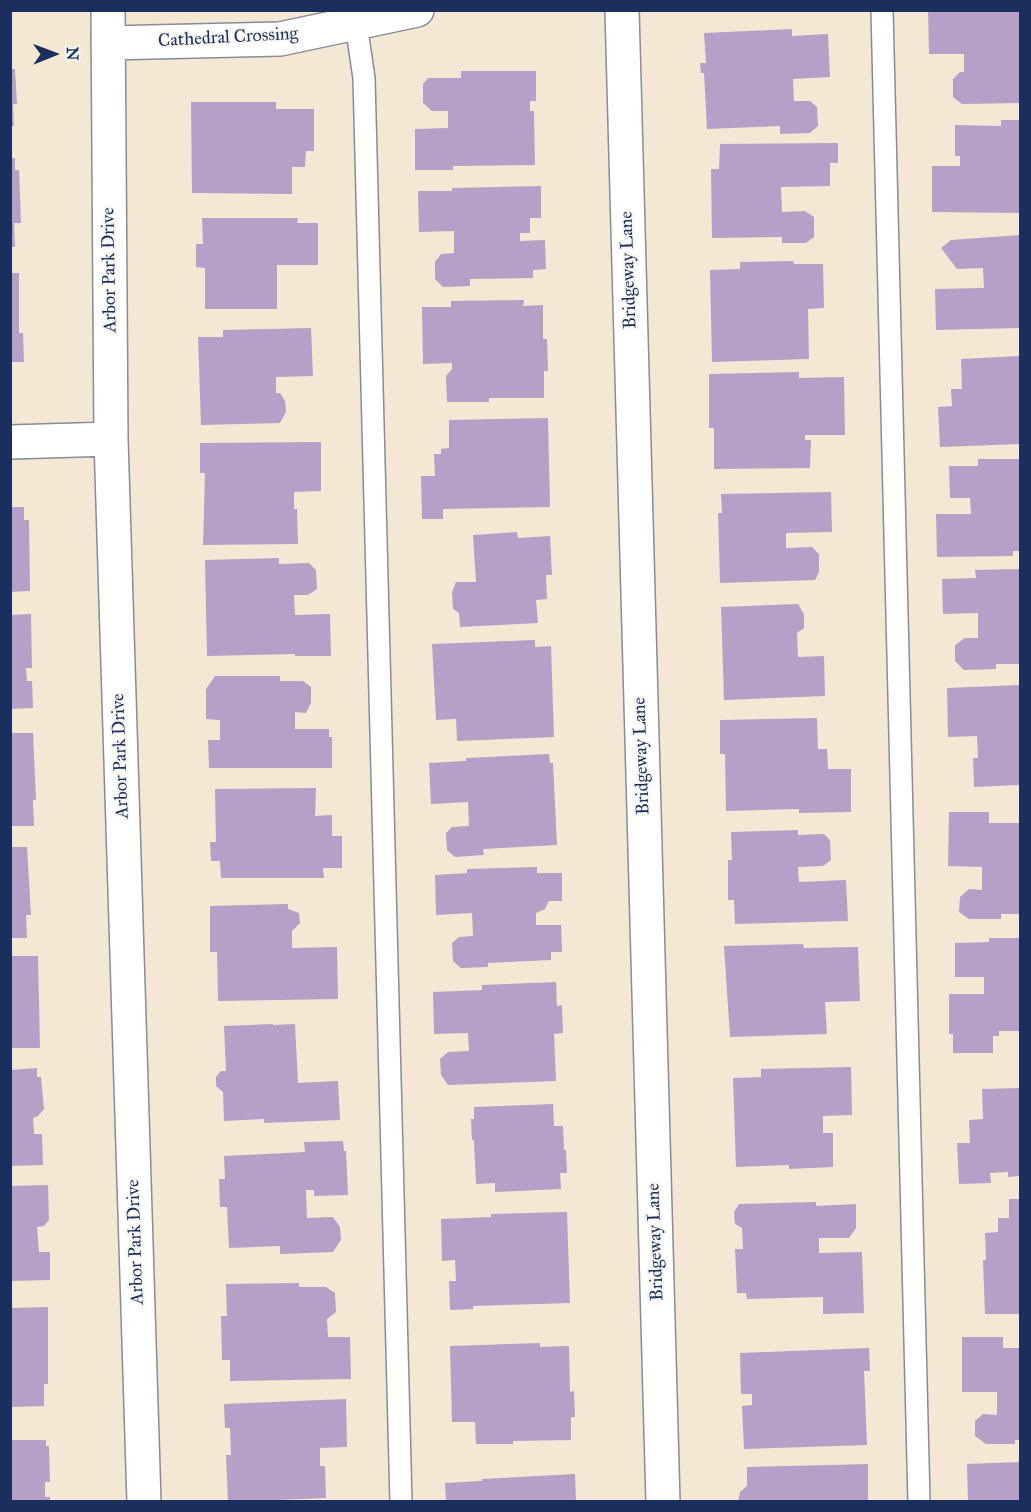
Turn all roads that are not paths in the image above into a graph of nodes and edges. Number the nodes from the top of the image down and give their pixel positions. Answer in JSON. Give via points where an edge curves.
{"nodes":[{"id":1,"x":108,"y":10,"type":"edge"},
{"id":2,"x":417,"y":10,"type":"edge"},
{"id":3,"x":622,"y":10,"type":"edge"},
{"id":4,"x":882,"y":10,"type":"edge"},
{"id":5,"x":367,"y":18,"type":"edge"},
{"id":6,"x":108,"y":44,"type":"junction"},
{"id":7,"x":111,"y":439,"type":"junction"},
{"id":8,"x":10,"y":442,"type":"edge"},
{"id":9,"x":144,"y":1502,"type":"edge"},
{"id":10,"x":401,"y":1502,"type":"edge"},
{"id":11,"x":663,"y":1502,"type":"edge"},
{"id":12,"x":919,"y":1502,"type":"edge"}],
"edges":[{"from":1,"to":6,"type":"street","name":"Arbor Park Drive"},
{"from":2,"to":5,"type":"street","name":"Cathedral Crossing"},
{"from":3,"to":11,"type":"street","name":"Bridgeway Lane"},
{"from":4,"to":12,"type":"lane"},
{"from":5,"to":6,"type":"street","name":"Cathedral Crossing","via":[[280,39]]},
{"from":5,"to":10,"type":"lane","via":[[364,78]]},
{"from":6,"to":7,"type":"street","name":"Arbor Park Drive"},
{"from":7,"to":8,"type":"street"},
{"from":7,"to":9,"type":"street","name":"Arbor Park Drive"}]}
